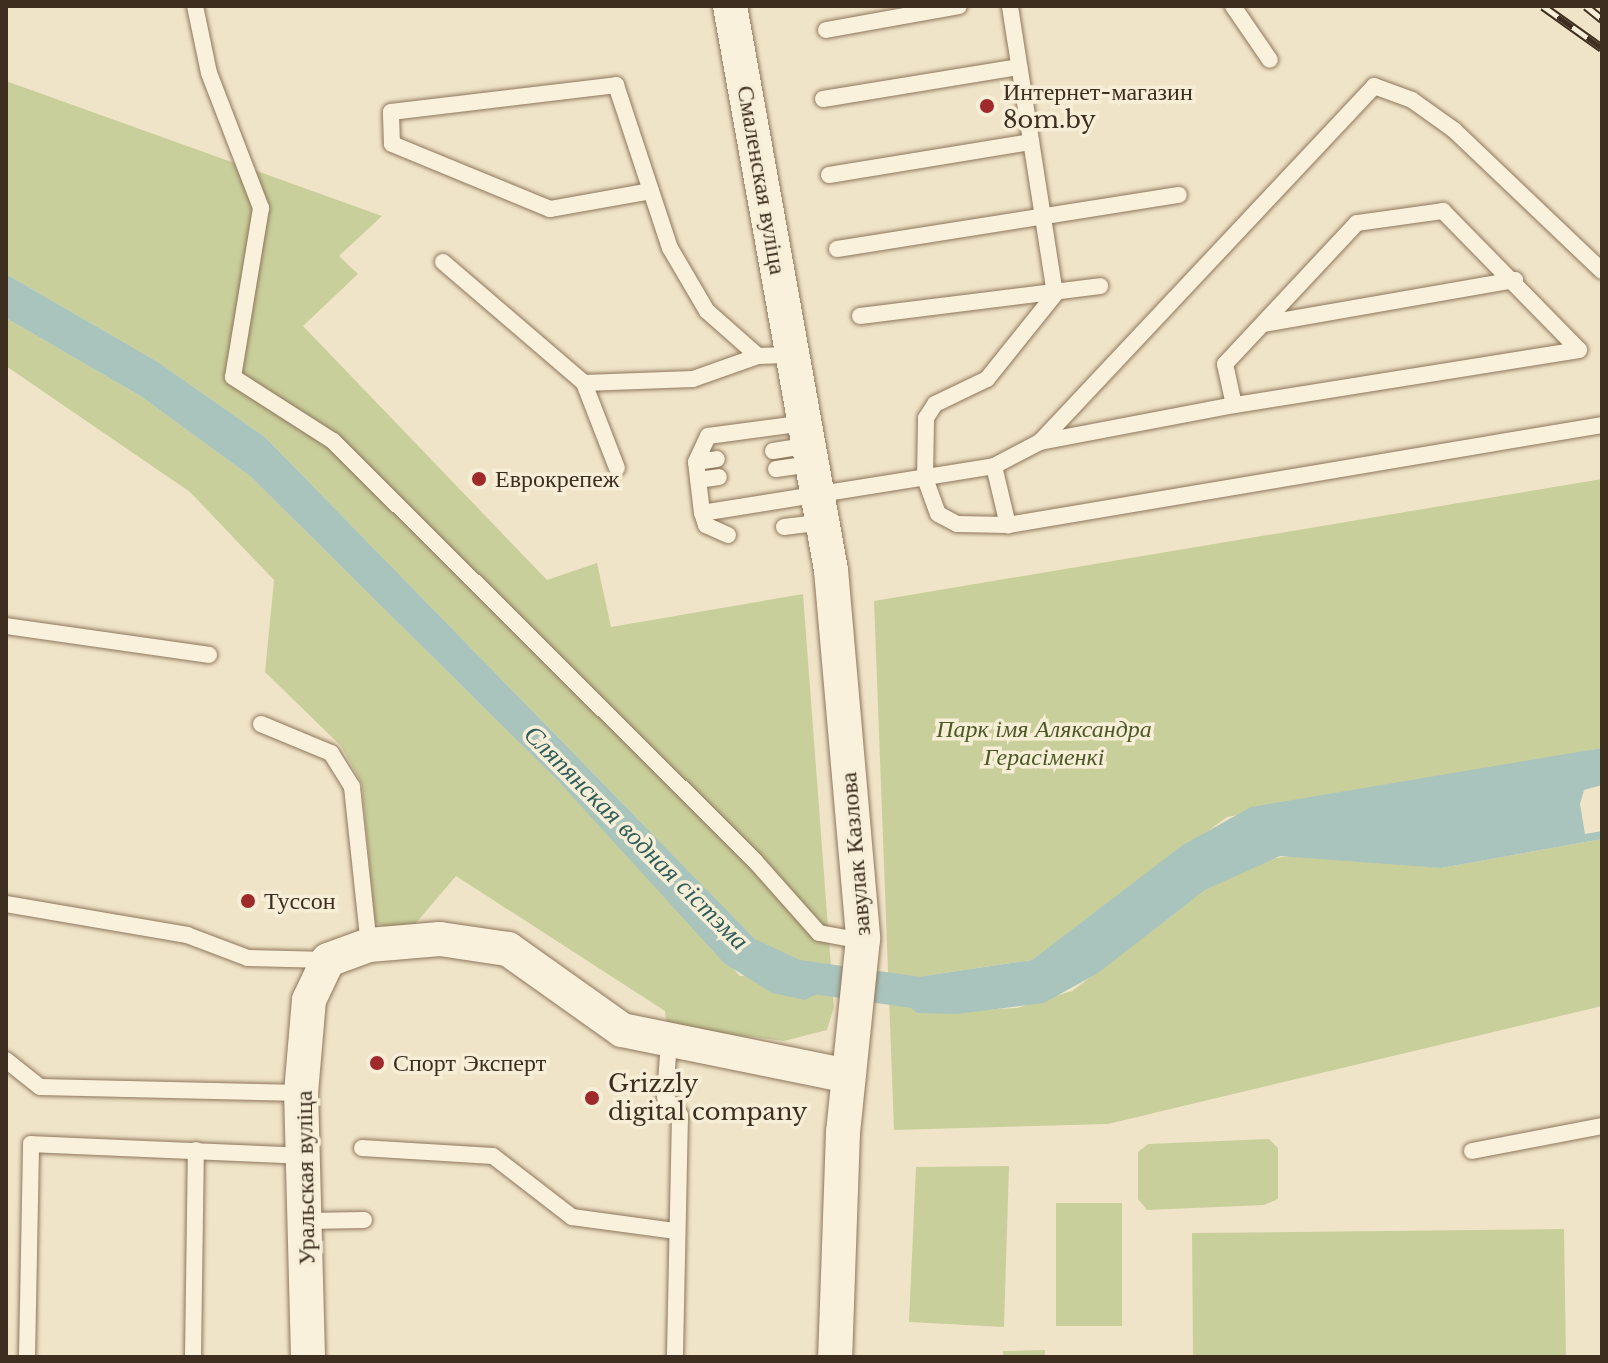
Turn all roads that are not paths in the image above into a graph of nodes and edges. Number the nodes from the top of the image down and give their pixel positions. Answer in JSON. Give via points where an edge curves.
{"nodes":[{"id":1,"x":195,"y":6,"type":"edge"},
{"id":2,"x":730,"y":6,"type":"edge"},
{"id":3,"x":959,"y":6,"type":"edge"},
{"id":4,"x":1010,"y":6,"type":"edge"},
{"id":5,"x":1233,"y":6,"type":"edge"},
{"id":6,"x":826,"y":30,"type":"dead end"},
{"id":7,"x":1270,"y":60,"type":"dead end"},
{"id":8,"x":1019,"y":67,"type":"junction"},
{"id":9,"x":823,"y":99,"type":"dead end"},
{"id":10,"x":1031,"y":142,"type":"junction"},
{"id":11,"x":829,"y":175,"type":"dead end"},
{"id":12,"x":651,"y":191,"type":"junction"},
{"id":13,"x":1179,"y":195,"type":"dead end"},
{"id":14,"x":1042,"y":216,"type":"junction"},
{"id":15,"x":837,"y":249,"type":"dead end"},
{"id":16,"x":443,"y":262,"type":"dead end"},
{"id":17,"x":1602,"y":271,"type":"edge"},
{"id":18,"x":1515,"y":280,"type":"junction"},
{"id":19,"x":1100,"y":286,"type":"dead end"},
{"id":20,"x":1055,"y":294,"type":"junction"},
{"id":21,"x":860,"y":316,"type":"dead end"},
{"id":22,"x":1263,"y":324,"type":"junction"},
{"id":23,"x":793,"y":355,"type":"junction"},
{"id":24,"x":758,"y":356,"type":"junction"},
{"id":25,"x":584,"y":383,"type":"junction"},
{"id":26,"x":1234,"y":405,"type":"junction"},
{"id":27,"x":1602,"y":425,"type":"edge"},
{"id":28,"x":1040,"y":442,"type":"junction"},
{"id":29,"x":773,"y":451,"type":"dead end"},
{"id":30,"x":717,"y":459,"type":"dead end"},
{"id":31,"x":696,"y":462,"type":"junction"},
{"id":32,"x":994,"y":466,"type":"junction"},
{"id":33,"x":617,"y":468,"type":"dead end"},
{"id":34,"x":776,"y":469,"type":"dead end"},
{"id":35,"x":814,"y":470,"type":"junction"},
{"id":36,"x":719,"y":477,"type":"dead end"},
{"id":37,"x":925,"y":478,"type":"junction"},
{"id":38,"x":698,"y":480,"type":"junction"},
{"id":39,"x":702,"y":513,"type":"junction"},
{"id":40,"x":1008,"y":525,"type":"junction"},
{"id":41,"x":784,"y":527,"type":"dead end"},
{"id":42,"x":728,"y":535,"type":"dead end"},
{"id":43,"x":6,"y":626,"type":"edge"},
{"id":44,"x":209,"y":655,"type":"dead end"},
{"id":45,"x":261,"y":724,"type":"dead end"},
{"id":46,"x":6,"y":904,"type":"edge"},
{"id":47,"x":863,"y":941,"type":"junction"},
{"id":48,"x":369,"y":945,"type":"junction"},
{"id":49,"x":328,"y":960,"type":"junction"},
{"id":50,"x":669,"y":1041,"type":"junction"},
{"id":51,"x":6,"y":1060,"type":"edge"},
{"id":52,"x":848,"y":1076,"type":"junction"},
{"id":53,"x":301,"y":1093,"type":"junction"},
{"id":54,"x":1602,"y":1126,"type":"edge"},
{"id":55,"x":362,"y":1148,"type":"dead end"},
{"id":56,"x":196,"y":1150,"type":"junction"},
{"id":57,"x":1472,"y":1151,"type":"dead end"},
{"id":58,"x":305,"y":1156,"type":"junction"},
{"id":59,"x":364,"y":1220,"type":"dead end"},
{"id":60,"x":306,"y":1221,"type":"junction"},
{"id":61,"x":676,"y":1231,"type":"junction"},
{"id":62,"x":27,"y":1357,"type":"edge"},
{"id":63,"x":193,"y":1357,"type":"edge"},
{"id":64,"x":308,"y":1357,"type":"edge"},
{"id":65,"x":675,"y":1357,"type":"edge"},
{"id":66,"x":835,"y":1357,"type":"edge"}],
"edges":[{"from":1,"to":47,"type":"lane","via":[[209,73],[261,208],[233,377],[333,441],[755,861],[819,933]]},
{"from":2,"to":23,"type":"street","name":"Смаленская вуліца"},
{"from":3,"to":6,"type":"lane"},
{"from":4,"to":8,"type":"lane"},
{"from":5,"to":7,"type":"lane"},
{"from":8,"to":9,"type":"lane"},
{"from":8,"to":10,"type":"lane"},
{"from":10,"to":11,"type":"lane"},
{"from":10,"to":14,"type":"lane"},
{"from":12,"to":12,"type":"lane","via":[[616,85],[391,112],[392,144],[550,209]]},
{"from":12,"to":24,"type":"lane","via":[[670,248],[707,311]]},
{"from":13,"to":14,"type":"lane"},
{"from":14,"to":15,"type":"lane"},
{"from":14,"to":20,"type":"lane"},
{"from":16,"to":25,"type":"lane"},
{"from":17,"to":28,"type":"lane","via":[[1454,130],[1412,100],[1374,86]]},
{"from":18,"to":22,"type":"lane"},
{"from":18,"to":22,"type":"lane","via":[[1443,211],[1357,223]]},
{"from":18,"to":26,"type":"lane","via":[[1579,350]]},
{"from":19,"to":20,"type":"lane"},
{"from":20,"to":21,"type":"lane"},
{"from":20,"to":37,"type":"lane","via":[[987,379],[935,404],[926,418]]},
{"from":22,"to":26,"type":"lane","via":[[1225,364]]},
{"from":23,"to":24,"type":"lane"},
{"from":23,"to":35,"type":"street","name":"завулак Казлова"},
{"from":24,"to":25,"type":"lane","via":[[693,379]]},
{"from":25,"to":33,"type":"lane"},
{"from":26,"to":28,"type":"lane"},
{"from":27,"to":40,"type":"lane"},
{"from":28,"to":32,"type":"lane"},
{"from":29,"to":35,"type":"lane"},
{"from":30,"to":31,"type":"lane"},
{"from":31,"to":35,"type":"lane","via":[[708,436]]},
{"from":31,"to":38,"type":"lane"},
{"from":32,"to":37,"type":"lane"},
{"from":32,"to":40,"type":"lane"},
{"from":34,"to":35,"type":"lane"},
{"from":35,"to":37,"type":"lane"},
{"from":35,"to":39,"type":"lane"},
{"from":35,"to":41,"type":"lane"},
{"from":35,"to":47,"type":"street","name":"завулак Казлова"},
{"from":36,"to":38,"type":"lane"},
{"from":37,"to":40,"type":"lane","via":[[938,514],[957,524]]},
{"from":38,"to":39,"type":"lane"},
{"from":39,"to":42,"type":"lane","via":[[706,525]]},
{"from":43,"to":44,"type":"lane"},
{"from":45,"to":48,"type":"lane","via":[[331,753],[352,787]]},
{"from":46,"to":49,"type":"lane","via":[[187,935],[248,958]]},
{"from":47,"to":52,"type":"street","name":"завулак Казлова"},
{"from":48,"to":49,"type":"street"},
{"from":48,"to":50,"type":"street","via":[[440,939],[508,949],[622,1030]]},
{"from":49,"to":53,"type":"street","name":"Уральская вуліца","via":[[309,1000]]},
{"from":50,"to":52,"type":"street"},
{"from":50,"to":61,"type":"lane","via":[[665,1097],[680,1115]]},
{"from":51,"to":53,"type":"lane","via":[[40,1087]]},
{"from":52,"to":66,"type":"street","name":"завулак Казлова"},
{"from":53,"to":58,"type":"street","name":"Уральская вуліца"},
{"from":54,"to":57,"type":"lane"},
{"from":55,"to":61,"type":"lane","via":[[493,1156],[572,1217]]},
{"from":56,"to":58,"type":"lane"},
{"from":56,"to":62,"type":"lane","via":[[31,1144]]},
{"from":56,"to":63,"type":"lane"},
{"from":58,"to":60,"type":"street","name":"Уральская вуліца"},
{"from":59,"to":60,"type":"lane"},
{"from":60,"to":64,"type":"street","name":"Уральская вуліца"},
{"from":61,"to":65,"type":"lane"}]}
